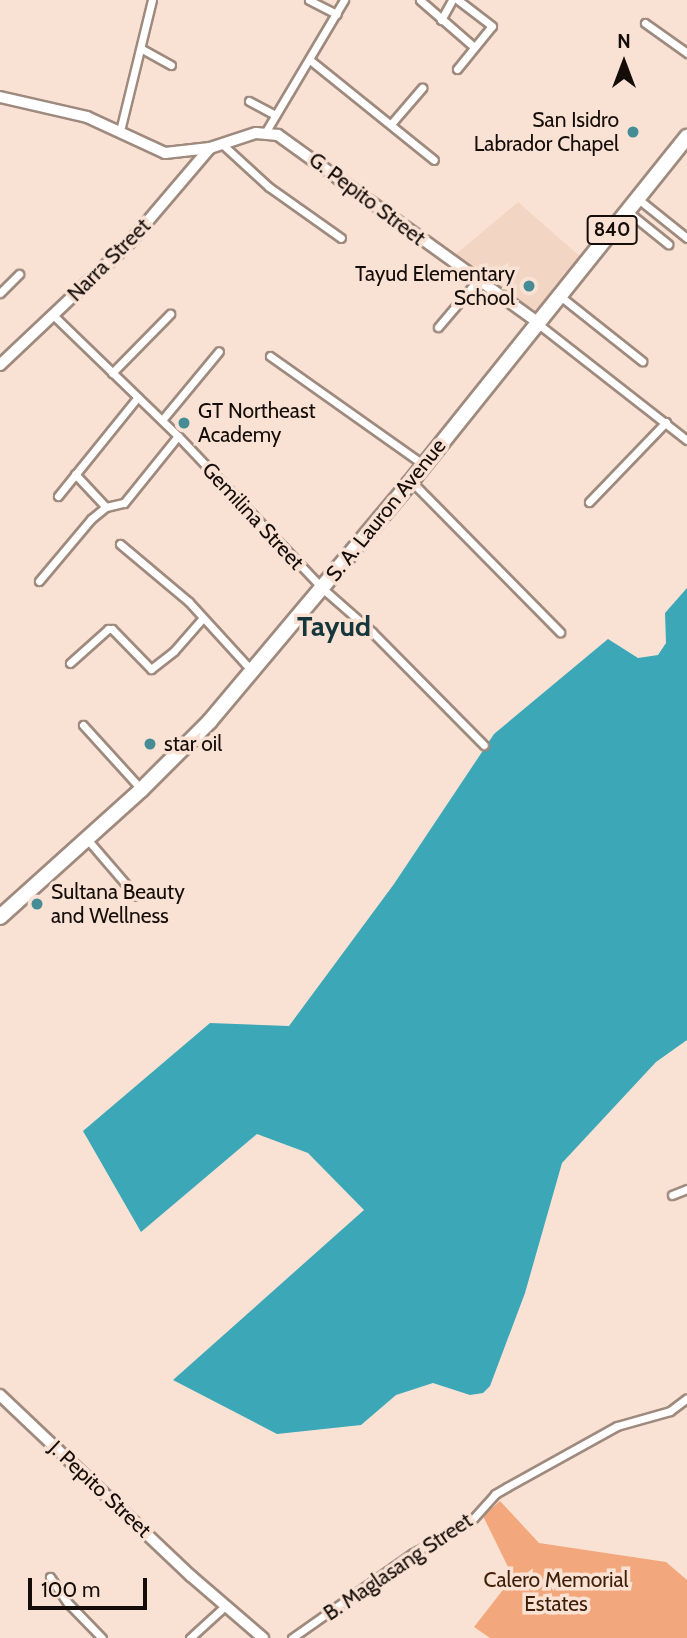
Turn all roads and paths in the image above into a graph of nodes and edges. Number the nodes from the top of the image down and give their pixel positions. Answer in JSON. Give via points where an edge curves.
{"nodes":[{"id":1,"x":152,"y":0,"type":"edge"},
{"id":2,"x":309,"y":0,"type":"edge"},
{"id":3,"x":344,"y":0,"type":"edge"},
{"id":4,"x":420,"y":0,"type":"edge"},
{"id":5,"x":452,"y":0,"type":"edge"},
{"id":6,"x":458,"y":0,"type":"edge"},
{"id":7,"x":337,"y":14,"type":"junction"},
{"id":8,"x":441,"y":20,"type":"junction"},
{"id":9,"x":645,"y":23,"type":"dead end"},
{"id":10,"x":474,"y":47,"type":"junction"},
{"id":11,"x":142,"y":49,"type":"junction"},
{"id":12,"x":687,"y":53,"type":"edge"},
{"id":13,"x":310,"y":60,"type":"junction"},
{"id":14,"x":171,"y":65,"type":"dead end"},
{"id":15,"x":457,"y":69,"type":"dead end"},
{"id":16,"x":422,"y":88,"type":"dead end"},
{"id":17,"x":0,"y":97,"type":"edge"},
{"id":18,"x":249,"y":101,"type":"dead end"},
{"id":19,"x":275,"y":115,"type":"junction"},
{"id":20,"x":391,"y":124,"type":"junction"},
{"id":21,"x":120,"y":131,"type":"junction"},
{"id":22,"x":265,"y":133,"type":"junction"},
{"id":23,"x":687,"y":137,"type":"edge"},
{"id":24,"x":222,"y":144,"type":"junction"},
{"id":25,"x":210,"y":148,"type":"junction"},
{"id":26,"x":434,"y":160,"type":"dead end"},
{"id":27,"x":637,"y":198,"type":"junction"},
{"id":28,"x":627,"y":211,"type":"junction"},
{"id":29,"x":341,"y":238,"type":"dead end"},
{"id":30,"x":687,"y":238,"type":"edge"},
{"id":31,"x":668,"y":244,"type":"dead end"},
{"id":32,"x":19,"y":274,"type":"dead end"},
{"id":33,"x":478,"y":280,"type":"junction"},
{"id":34,"x":0,"y":293,"type":"edge"},
{"id":35,"x":560,"y":296,"type":"junction"},
{"id":36,"x":170,"y":314,"type":"dead end"},
{"id":37,"x":53,"y":315,"type":"junction"},
{"id":38,"x":537,"y":322,"type":"junction"},
{"id":39,"x":438,"y":327,"type":"dead end"},
{"id":40,"x":219,"y":351,"type":"dead end"},
{"id":41,"x":270,"y":356,"type":"dead end"},
{"id":42,"x":642,"y":361,"type":"dead end"},
{"id":43,"x":0,"y":365,"type":"edge"},
{"id":44,"x":112,"y":373,"type":"junction"},
{"id":45,"x":138,"y":397,"type":"junction"},
{"id":46,"x":162,"y":420,"type":"junction"},
{"id":47,"x":666,"y":422,"type":"junction"},
{"id":48,"x":178,"y":436,"type":"junction"},
{"id":49,"x":687,"y":440,"type":"edge"},
{"id":50,"x":424,"y":465,"type":"junction"},
{"id":51,"x":75,"y":474,"type":"junction"},
{"id":52,"x":411,"y":481,"type":"junction"},
{"id":53,"x":58,"y":496,"type":"dead end"},
{"id":54,"x":589,"y":502,"type":"dead end"},
{"id":55,"x":106,"y":507,"type":"junction"},
{"id":56,"x":120,"y":544,"type":"dead end"},
{"id":57,"x":39,"y":582,"type":"dead end"},
{"id":58,"x":321,"y":588,"type":"junction"},
{"id":59,"x":202,"y":619,"type":"junction"},
{"id":60,"x":560,"y":632,"type":"dead end"},
{"id":61,"x":70,"y":663,"type":"dead end"},
{"id":62,"x":253,"y":672,"type":"junction"},
{"id":63,"x":83,"y":725,"type":"dead end"},
{"id":64,"x":484,"y":745,"type":"dead end"},
{"id":65,"x":141,"y":790,"type":"junction"},
{"id":66,"x":87,"y":839,"type":"junction"},
{"id":67,"x":136,"y":896,"type":"dead end"},
{"id":68,"x":0,"y":917,"type":"edge"},
{"id":69,"x":687,"y":1189,"type":"edge"},
{"id":70,"x":672,"y":1195,"type":"dead end"},
{"id":71,"x":0,"y":1395,"type":"edge"},
{"id":72,"x":687,"y":1398,"type":"edge"},
{"id":73,"x":50,"y":1577,"type":"dead end"},
{"id":74,"x":225,"y":1606,"type":"junction"},
{"id":75,"x":102,"y":1638,"type":"edge"},
{"id":76,"x":190,"y":1638,"type":"edge"},
{"id":77,"x":263,"y":1638,"type":"edge"},
{"id":78,"x":292,"y":1638,"type":"edge"}],
"edges":[{"from":1,"to":11,"type":"street"},
{"from":2,"to":7,"type":"street"},
{"from":3,"to":7,"type":"street"},
{"from":4,"to":8,"type":"street"},
{"from":5,"to":8,"type":"street"},
{"from":6,"to":10,"type":"street","via":[[491,24]]},
{"from":7,"to":13,"type":"street"},
{"from":8,"to":10,"type":"street"},
{"from":9,"to":12,"type":"street"},
{"from":10,"to":15,"type":"street"},
{"from":11,"to":14,"type":"street"},
{"from":11,"to":21,"type":"street"},
{"from":13,"to":19,"type":"street"},
{"from":13,"to":20,"type":"street"},
{"from":16,"to":20,"type":"street"},
{"from":17,"to":21,"type":"street","via":[[87,117]]},
{"from":18,"to":19,"type":"street"},
{"from":19,"to":22,"type":"street"},
{"from":20,"to":26,"type":"street"},
{"from":21,"to":25,"type":"street","via":[[164,153]]},
{"from":22,"to":24,"type":"street"},
{"from":22,"to":33,"type":"street","name":"G. Pepito Street","via":[[291,142]]},
{"from":23,"to":27,"type":"highway","name":"S. A. Lauron Avenue","number":"840"},
{"from":24,"to":25,"type":"street"},
{"from":24,"to":29,"type":"street","via":[[269,187]]},
{"from":25,"to":37,"type":"street","name":"Narra Street","via":[[130,242]]},
{"from":27,"to":28,"type":"highway","name":"S. A. Lauron Avenue","number":"840"},
{"from":27,"to":30,"type":"street"},
{"from":28,"to":31,"type":"street"},
{"from":28,"to":35,"type":"highway","name":"S. A. Lauron Avenue","number":"840"},
{"from":32,"to":34,"type":"street"},
{"from":33,"to":38,"type":"street","name":"G. Pepito Street"},
{"from":33,"to":39,"type":"street"},
{"from":35,"to":38,"type":"highway","name":"S. A. Lauron Avenue","number":"840"},
{"from":35,"to":42,"type":"street"},
{"from":36,"to":44,"type":"street"},
{"from":37,"to":43,"type":"street","name":"Narra Street"},
{"from":37,"to":44,"type":"street","name":"Gemilina Street"},
{"from":38,"to":47,"type":"street","name":"G. Pepito Street"},
{"from":38,"to":50,"type":"highway","name":"S. A. Lauron Avenue","number":"840"},
{"from":40,"to":46,"type":"street"},
{"from":41,"to":50,"type":"street"},
{"from":44,"to":45,"type":"street","name":"Gemilina Street"},
{"from":45,"to":46,"type":"street","name":"Gemilina Street"},
{"from":45,"to":51,"type":"street"},
{"from":46,"to":48,"type":"street","name":"Gemilina Street"},
{"from":47,"to":49,"type":"street","name":"G. Pepito Street"},
{"from":47,"to":54,"type":"street"},
{"from":48,"to":55,"type":"street","via":[[124,503]]},
{"from":48,"to":58,"type":"street","name":"Gemilina Street"},
{"from":50,"to":52,"type":"highway","name":"S. A. Lauron Avenue","number":"840"},
{"from":51,"to":53,"type":"street"},
{"from":51,"to":55,"type":"street"},
{"from":52,"to":58,"type":"highway","name":"S. A. Lauron Avenue","number":"840"},
{"from":52,"to":60,"type":"street"},
{"from":55,"to":57,"type":"street"},
{"from":56,"to":59,"type":"street","via":[[189,602]]},
{"from":58,"to":62,"type":"highway","name":"S. A. Lauron Avenue","number":"840"},
{"from":58,"to":64,"type":"street","name":"Gemilina Street","via":[[372,632]]},
{"from":59,"to":61,"type":"street","via":[[151,669],[112,629]]},
{"from":59,"to":62,"type":"street"},
{"from":62,"to":65,"type":"highway","name":"S. A. Lauron Avenue","number":"840"},
{"from":63,"to":65,"type":"street"},
{"from":65,"to":66,"type":"highway","name":"S. A. Lauron Avenue","number":"840"},
{"from":66,"to":67,"type":"street"},
{"from":66,"to":68,"type":"highway","name":"S. A. Lauron Avenue","number":"840"},
{"from":69,"to":70,"type":"street"},
{"from":71,"to":74,"type":"street","name":"J. Pepito Street"},
{"from":72,"to":78,"type":"street","name":"B. Maglasang Street","via":[[670,1411],[617,1426],[507,1487],[471,1521],[413,1553]]},
{"from":73,"to":75,"type":"street"},
{"from":74,"to":76,"type":"street"},
{"from":74,"to":77,"type":"street","name":"J. Pepito Street"}]}
